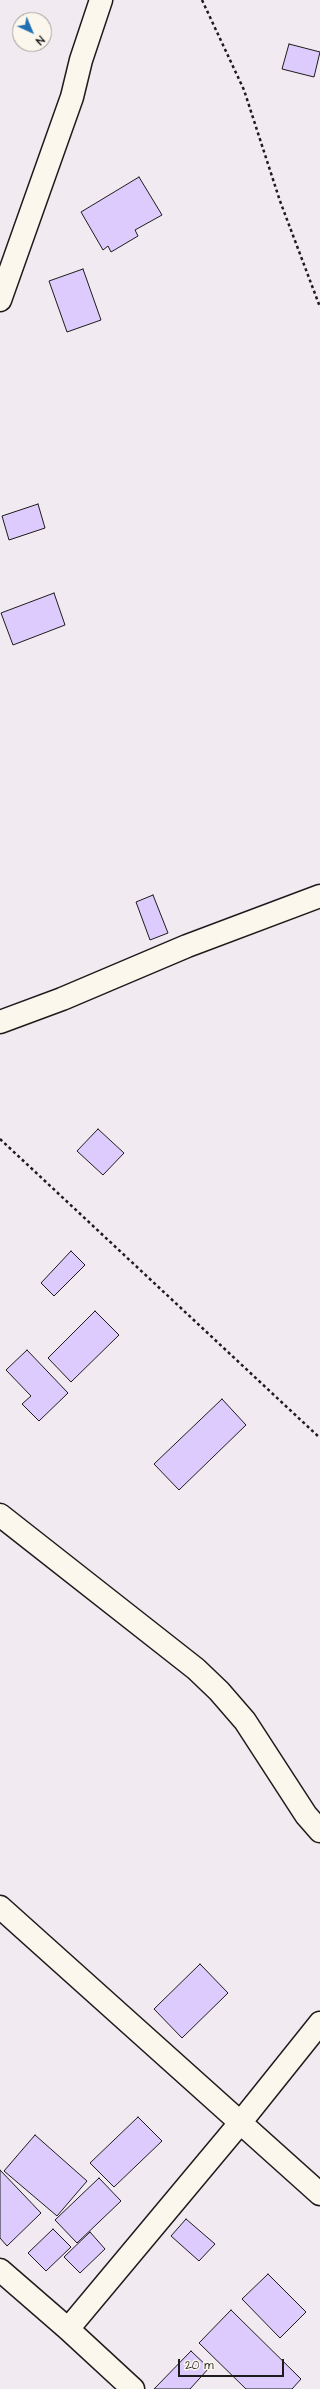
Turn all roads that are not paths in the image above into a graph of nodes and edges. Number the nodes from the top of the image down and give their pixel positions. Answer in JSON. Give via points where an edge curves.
{"nodes":[{"id":1,"x":101,"y":0,"type":"edge"},
{"id":2,"x":0,"y":300,"type":"edge"},
{"id":3,"x":320,"y":896,"type":"edge"},
{"id":4,"x":0,"y":1022,"type":"edge"},
{"id":5,"x":0,"y":1515,"type":"edge"},
{"id":6,"x":320,"y":1831,"type":"edge"},
{"id":7,"x":0,"y":1907,"type":"edge"},
{"id":8,"x":320,"y":2023,"type":"edge"},
{"id":9,"x":240,"y":2124,"type":"junction"},
{"id":10,"x":320,"y":2194,"type":"edge"},
{"id":11,"x":0,"y":2270,"type":"edge"},
{"id":12,"x":68,"y":2328,"type":"junction"},
{"id":13,"x":133,"y":2389,"type":"edge"}],
"edges":[{"from":1,"to":2,"type":"street","via":[[72,97]]},
{"from":3,"to":4,"type":"street","via":[[187,946]]},
{"from":5,"to":6,"type":"street","via":[[196,1669],[219,1691],[245,1721],[306,1815]]},
{"from":7,"to":9,"type":"street"},
{"from":8,"to":9,"type":"street"},
{"from":9,"to":10,"type":"street"},
{"from":9,"to":12,"type":"street"},
{"from":11,"to":12,"type":"street"},
{"from":12,"to":13,"type":"street"}]}
